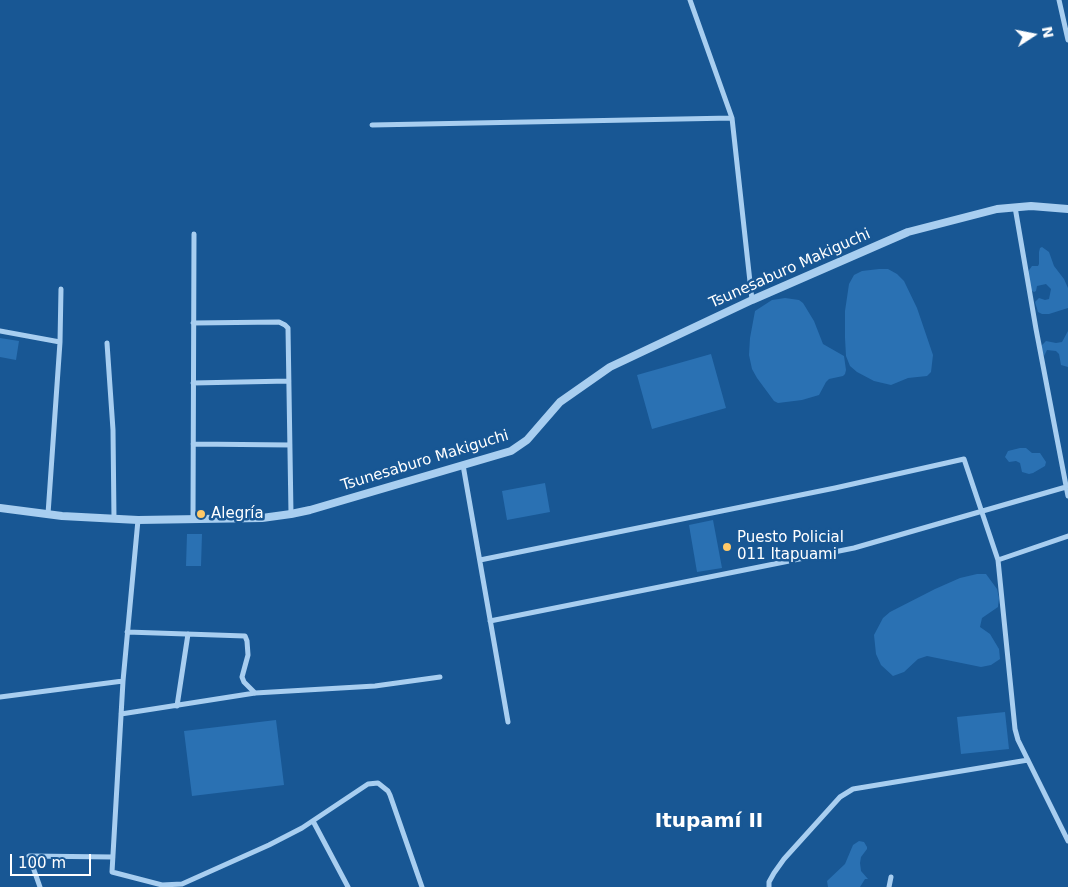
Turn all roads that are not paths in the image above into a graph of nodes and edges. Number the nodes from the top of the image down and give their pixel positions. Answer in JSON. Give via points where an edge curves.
{"nodes":[{"id":1,"x":690,"y":0,"type":"edge"},
{"id":2,"x":1067,"y":0,"type":"edge"},
{"id":3,"x":1059,"y":1,"type":"edge"},
{"id":4,"x":1068,"y":40,"type":"edge"},
{"id":5,"x":732,"y":118,"type":"junction"},
{"id":6,"x":372,"y":125,"type":"dead end"},
{"id":7,"x":1015,"y":207,"type":"junction"},
{"id":8,"x":1068,"y":209,"type":"edge"},
{"id":9,"x":194,"y":234,"type":"dead end"},
{"id":10,"x":61,"y":289,"type":"dead end"},
{"id":11,"x":752,"y":300,"type":"junction"},
{"id":12,"x":194,"y":323,"type":"junction"},
{"id":13,"x":0,"y":332,"type":"edge"},
{"id":14,"x":60,"y":342,"type":"junction"},
{"id":15,"x":107,"y":343,"type":"dead end"},
{"id":16,"x":289,"y":381,"type":"junction"},
{"id":17,"x":194,"y":383,"type":"junction"},
{"id":18,"x":193,"y":444,"type":"junction"},
{"id":19,"x":290,"y":445,"type":"junction"},
{"id":20,"x":463,"y":465,"type":"junction"},
{"id":21,"x":1066,"y":487,"type":"junction"},
{"id":22,"x":1068,"y":496,"type":"edge"},
{"id":23,"x":0,"y":508,"type":"edge"},
{"id":24,"x":981,"y":511,"type":"junction"},
{"id":25,"x":48,"y":514,"type":"junction"},
{"id":26,"x":291,"y":514,"type":"junction"},
{"id":27,"x":114,"y":518,"type":"junction"},
{"id":28,"x":138,"y":520,"type":"junction"},
{"id":29,"x":193,"y":520,"type":"junction"},
{"id":30,"x":1068,"y":536,"type":"edge"},
{"id":31,"x":480,"y":560,"type":"junction"},
{"id":32,"x":998,"y":560,"type":"junction"},
{"id":33,"x":490,"y":621,"type":"junction"},
{"id":34,"x":127,"y":632,"type":"junction"},
{"id":35,"x":188,"y":634,"type":"junction"},
{"id":36,"x":440,"y":677,"type":"dead end"},
{"id":37,"x":123,"y":681,"type":"junction"},
{"id":38,"x":255,"y":693,"type":"junction"},
{"id":39,"x":0,"y":696,"type":"edge"},
{"id":40,"x":177,"y":706,"type":"junction"},
{"id":41,"x":121,"y":714,"type":"junction"},
{"id":42,"x":508,"y":722,"type":"dead end"},
{"id":43,"x":1028,"y":760,"type":"junction"},
{"id":44,"x":313,"y":821,"type":"junction"},
{"id":45,"x":1068,"y":841,"type":"edge"},
{"id":46,"x":113,"y":857,"type":"junction"},
{"id":47,"x":891,"y":876,"type":"dead end"},
{"id":48,"x":163,"y":886,"type":"edge"},
{"id":49,"x":40,"y":887,"type":"edge"},
{"id":50,"x":348,"y":887,"type":"edge"},
{"id":51,"x":422,"y":887,"type":"edge"},
{"id":52,"x":769,"y":887,"type":"edge"},
{"id":53,"x":889,"y":887,"type":"edge"}],
"edges":[{"from":1,"to":5,"type":"street"},
{"from":2,"to":3,"type":"street"},
{"from":3,"to":4,"type":"street"},
{"from":5,"to":6,"type":"street"},
{"from":5,"to":11,"type":"street"},
{"from":7,"to":8,"type":"street","name":"Tsunesaburo Makiguchi"},
{"from":7,"to":11,"type":"street","name":"Tsunesaburo Makiguchi","via":[[985,211],[908,232]]},
{"from":7,"to":21,"type":"street"},
{"from":9,"to":12,"type":"street"},
{"from":10,"to":14,"type":"street"},
{"from":11,"to":20,"type":"street","name":"Tsunesaburo Makiguchi","via":[[610,367],[560,402],[517,448]]},
{"from":12,"to":16,"type":"street","via":[[279,322],[285,325]]},
{"from":12,"to":17,"type":"street"},
{"from":13,"to":14,"type":"street"},
{"from":14,"to":25,"type":"street"},
{"from":15,"to":27,"type":"street","via":[[113,430]]},
{"from":16,"to":17,"type":"street"},
{"from":16,"to":19,"type":"street"},
{"from":17,"to":18,"type":"street"},
{"from":18,"to":19,"type":"street"},
{"from":18,"to":29,"type":"street"},
{"from":19,"to":26,"type":"street"},
{"from":20,"to":26,"type":"street","name":"Tsunesaburo Makiguchi"},
{"from":20,"to":31,"type":"street"},
{"from":21,"to":22,"type":"street"},
{"from":21,"to":24,"type":"street"},
{"from":23,"to":25,"type":"street","name":"Tsunesaburo Makiguchi"},
{"from":24,"to":31,"type":"street","via":[[964,459]]},
{"from":24,"to":32,"type":"street"},
{"from":24,"to":33,"type":"street","via":[[854,548]]},
{"from":25,"to":27,"type":"street","name":"Tsunesaburo Makiguchi"},
{"from":26,"to":29,"type":"street","name":"Tsunesaburo Makiguchi"},
{"from":27,"to":28,"type":"street","name":"Tsunesaburo Makiguchi"},
{"from":28,"to":29,"type":"street","name":"Tsunesaburo Makiguchi"},
{"from":28,"to":34,"type":"street"},
{"from":30,"to":32,"type":"street"},
{"from":31,"to":33,"type":"street"},
{"from":32,"to":43,"type":"street","via":[[1015,729]]},
{"from":33,"to":42,"type":"street"},
{"from":34,"to":35,"type":"street"},
{"from":34,"to":37,"type":"street"},
{"from":35,"to":38,"type":"street","via":[[245,636],[248,655],[242,678]]},
{"from":35,"to":40,"type":"street"},
{"from":36,"to":38,"type":"street","via":[[375,686]]},
{"from":37,"to":39,"type":"street"},
{"from":37,"to":41,"type":"street"},
{"from":38,"to":40,"type":"street"},
{"from":40,"to":41,"type":"street"},
{"from":41,"to":46,"type":"street"},
{"from":43,"to":45,"type":"street"},
{"from":43,"to":52,"type":"street","via":[[853,789],[840,797],[784,859]]},
{"from":44,"to":48,"type":"street","via":[[185,883]]},
{"from":44,"to":50,"type":"street"},
{"from":44,"to":51,"type":"street","via":[[368,784],[378,782],[388,791]]},
{"from":46,"to":48,"type":"street","via":[[112,872]]},
{"from":46,"to":49,"type":"street","via":[[29,856]]},
{"from":47,"to":53,"type":"street"}]}
